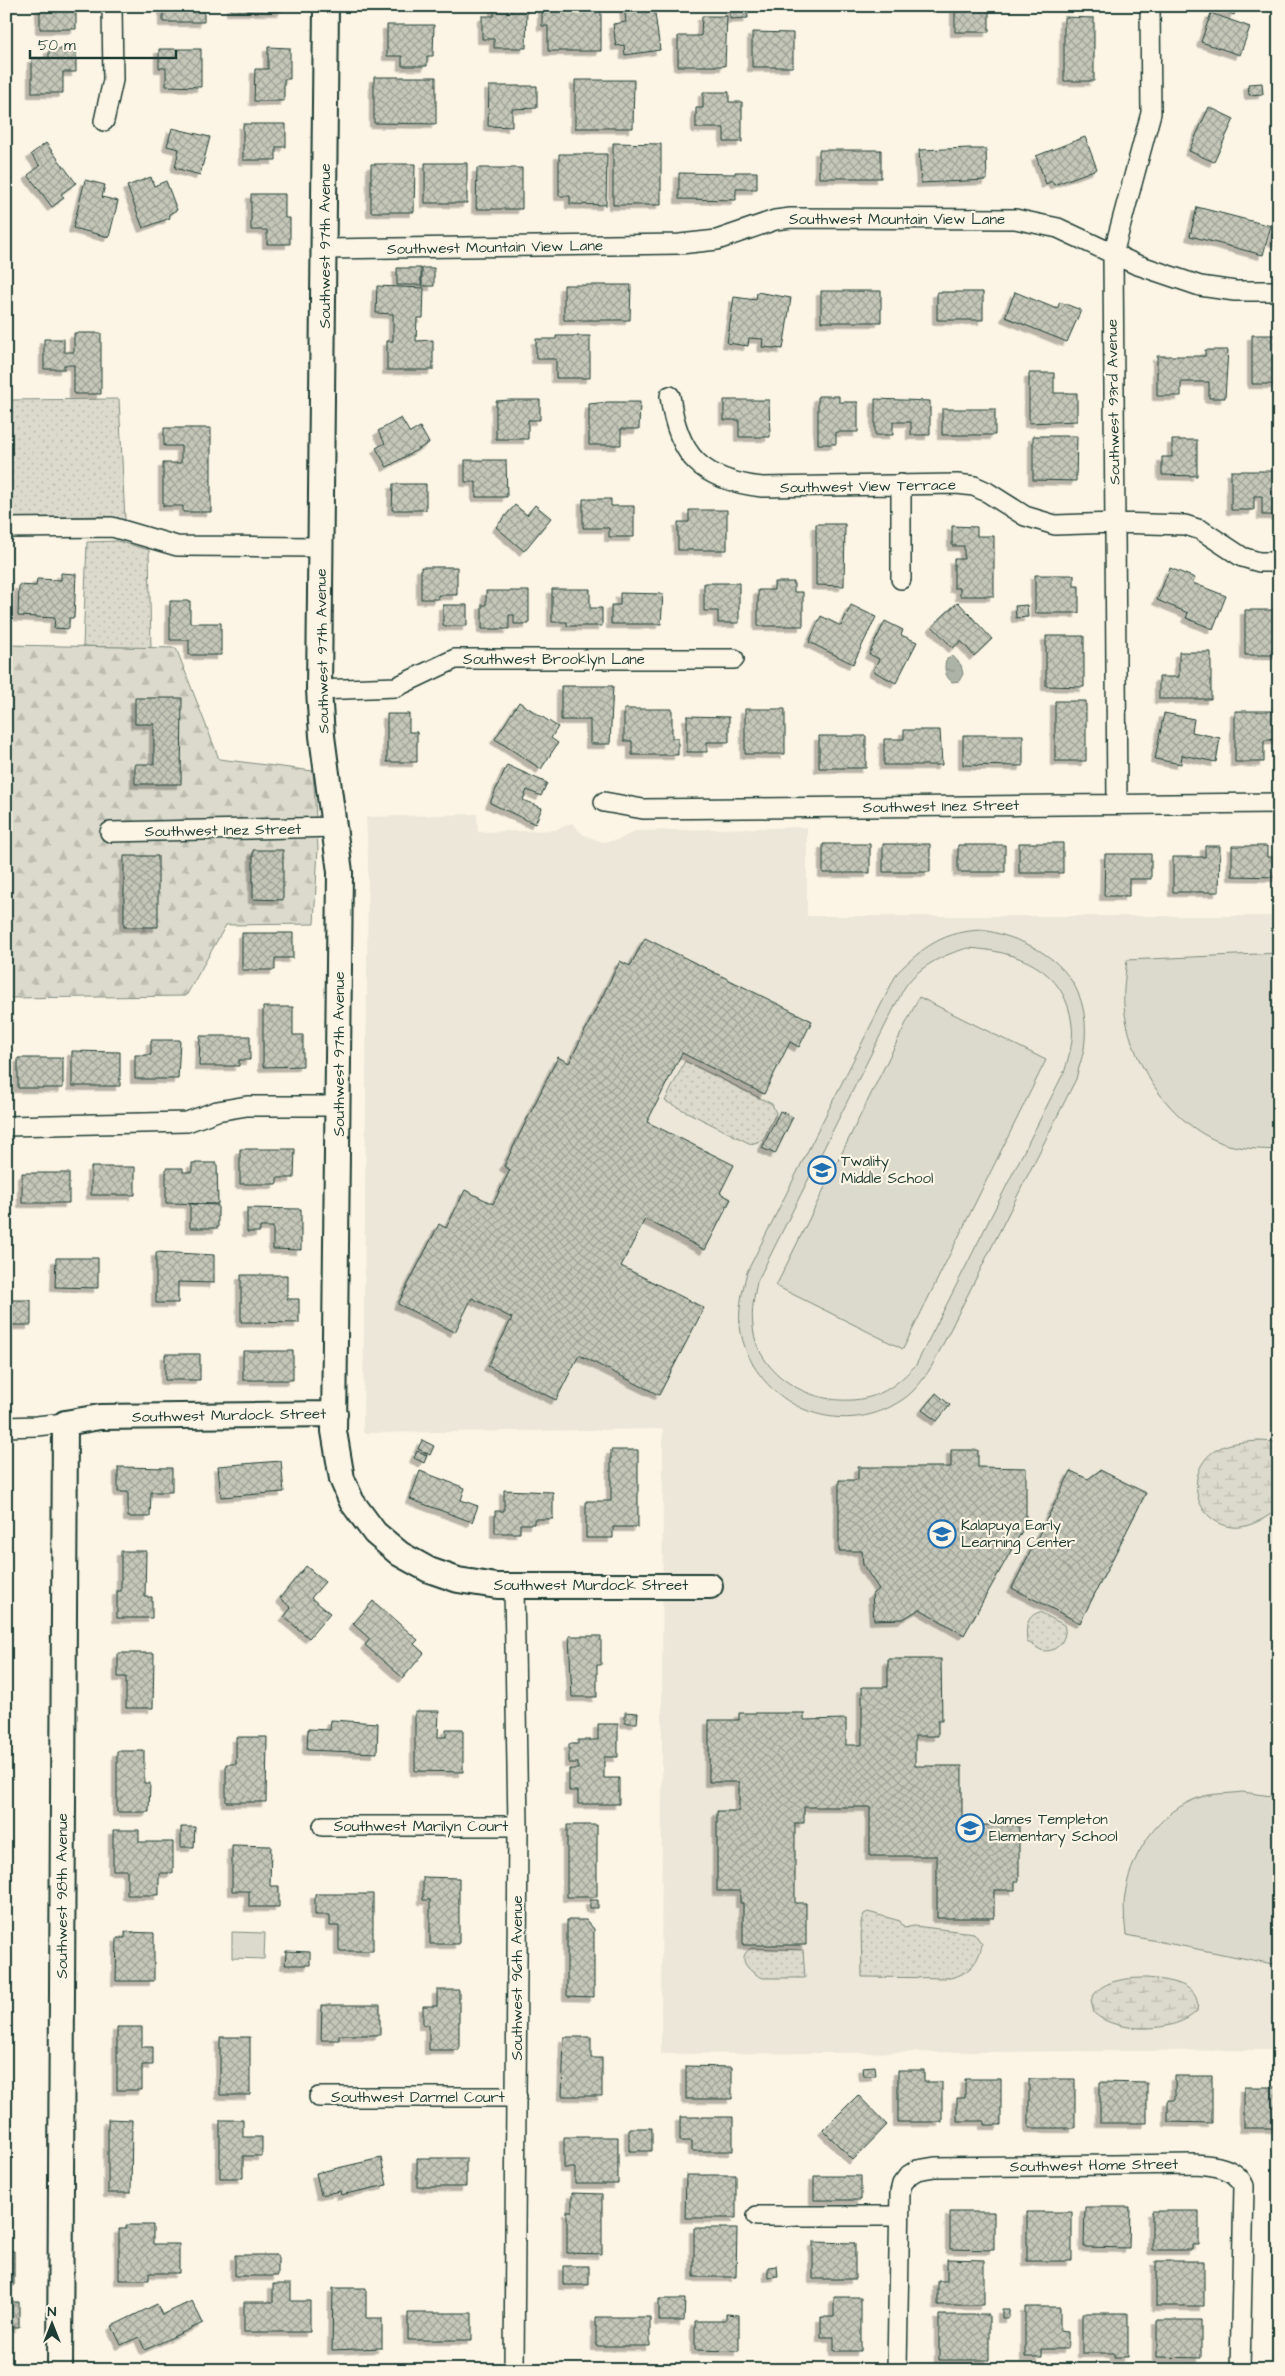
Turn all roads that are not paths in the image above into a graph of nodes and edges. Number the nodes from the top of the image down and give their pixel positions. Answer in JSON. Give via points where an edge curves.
{"nodes":[{"id":1,"x":112,"y":6,"type":"edge"},
{"id":2,"x":326,"y":6,"type":"edge"},
{"id":3,"x":1150,"y":6,"type":"edge"},
{"id":4,"x":104,"y":121,"type":"dead end"},
{"id":5,"x":325,"y":249,"type":"junction"},
{"id":6,"x":1113,"y":254,"type":"junction"},
{"id":7,"x":1279,"y":291,"type":"edge"},
{"id":8,"x":670,"y":396,"type":"dead end"},
{"id":9,"x":901,"y":484,"type":"junction"},
{"id":10,"x":1114,"y":523,"type":"junction"},
{"id":11,"x":6,"y":528,"type":"edge"},
{"id":12,"x":320,"y":548,"type":"junction"},
{"id":13,"x":1279,"y":562,"type":"edge"},
{"id":14,"x":901,"y":579,"type":"dead end"},
{"id":15,"x":734,"y":659,"type":"dead end"},
{"id":16,"x":319,"y":690,"type":"junction"},
{"id":17,"x":604,"y":802,"type":"dead end"},
{"id":18,"x":1279,"y":803,"type":"edge"},
{"id":19,"x":1117,"y":804,"type":"junction"},
{"id":20,"x":336,"y":827,"type":"junction"},
{"id":21,"x":110,"y":832,"type":"dead end"},
{"id":22,"x":338,"y":1106,"type":"junction"},
{"id":23,"x":6,"y":1126,"type":"edge"},
{"id":24,"x":335,"y":1414,"type":"junction"},
{"id":25,"x":65,"y":1422,"type":"junction"},
{"id":26,"x":6,"y":1427,"type":"edge"},
{"id":27,"x":710,"y":1586,"type":"dead end"},
{"id":28,"x":514,"y":1587,"type":"junction"},
{"id":29,"x":323,"y":1826,"type":"dead end"},
{"id":30,"x":518,"y":1826,"type":"junction"},
{"id":31,"x":319,"y":2097,"type":"dead end"},
{"id":32,"x":516,"y":2097,"type":"junction"},
{"id":33,"x":757,"y":2216,"type":"dead end"},
{"id":34,"x":898,"y":2216,"type":"junction"},
{"id":35,"x":60,"y":2370,"type":"edge"},
{"id":36,"x":514,"y":2370,"type":"edge"},
{"id":37,"x":897,"y":2370,"type":"edge"},
{"id":38,"x":1240,"y":2370,"type":"edge"}],
"edges":[{"from":1,"to":4,"type":"street","via":[[113,80]]},
{"from":2,"to":5,"type":"street","name":"Southwest 97th Avenue"},
{"from":3,"to":6,"type":"street","name":"Southwest 93rd Avenue","via":[[1151,113]]},
{"from":5,"to":6,"type":"street","name":"Southwest Mountain View Lane","via":[[680,244],[717,240],[775,220],[791,218],[990,218],[1051,226]]},
{"from":5,"to":12,"type":"street","name":"Southwest 97th Avenue"},
{"from":6,"to":7,"type":"street","name":"Southwest Mountain View Lane","via":[[1200,286],[1235,291]]},
{"from":6,"to":10,"type":"street","name":"Southwest 93rd Avenue"},
{"from":8,"to":9,"type":"street","name":"Southwest View Terrace","via":[[682,445],[703,467],[736,484],[762,487]]},
{"from":9,"to":10,"type":"street","name":"Southwest View Terrace","via":[[974,486],[1025,516],[1055,525]]},
{"from":9,"to":14,"type":"street"},
{"from":10,"to":13,"type":"street","name":"Southwest View Terrace","via":[[1185,525],[1201,530],[1242,557],[1259,562]]},
{"from":10,"to":19,"type":"street","name":"Southwest 93rd Avenue"},
{"from":11,"to":12,"type":"street","via":[[112,527],[177,546]]},
{"from":12,"to":16,"type":"street","name":"Southwest 97th Avenue"},
{"from":15,"to":16,"type":"street","name":"Southwest Brooklyn Lane","via":[[455,659],[396,687]]},
{"from":16,"to":20,"type":"street","name":"Southwest 97th Avenue","via":[[322,736]]},
{"from":17,"to":19,"type":"street","name":"Southwest Inez Street","via":[[643,809]]},
{"from":18,"to":19,"type":"street","name":"Southwest Inez Street"},
{"from":20,"to":21,"type":"street","name":"Southwest Inez Street"},
{"from":20,"to":22,"type":"street","name":"Southwest 97th Avenue","via":[[340,885]]},
{"from":22,"to":23,"type":"street","via":[[248,1106],[217,1111],[187,1122]]},
{"from":22,"to":24,"type":"street","name":"Southwest 97th Avenue"},
{"from":24,"to":25,"type":"street","name":"Southwest Murdock Street","via":[[100,1417]]},
{"from":24,"to":28,"type":"street","name":"Southwest Murdock Street","via":[[334,1431],[342,1479],[352,1502],[375,1533],[400,1554],[442,1576],[476,1584]]},
{"from":25,"to":26,"type":"street","name":"Southwest Murdock Street"},
{"from":25,"to":35,"type":"street","name":"Southwest 98th Avenue"},
{"from":27,"to":28,"type":"street","name":"Southwest Murdock Street"},
{"from":28,"to":30,"type":"street","name":"Southwest 96th Avenue"},
{"from":29,"to":30,"type":"street","name":"Southwest Marilyn Court"},
{"from":30,"to":32,"type":"street","name":"Southwest 96th Avenue"},
{"from":31,"to":32,"type":"street","name":"Southwest Darmel Court"},
{"from":32,"to":36,"type":"street","name":"Southwest 96th Avenue"},
{"from":33,"to":34,"type":"street"},
{"from":34,"to":37,"type":"street","name":"Southwest Home Street"},
{"from":34,"to":38,"type":"street","name":"Southwest Home Street","via":[[902,2184],[917,2170],[935,2167],[1209,2165],[1231,2172],[1240,2178],[1244,2186]]}]}
